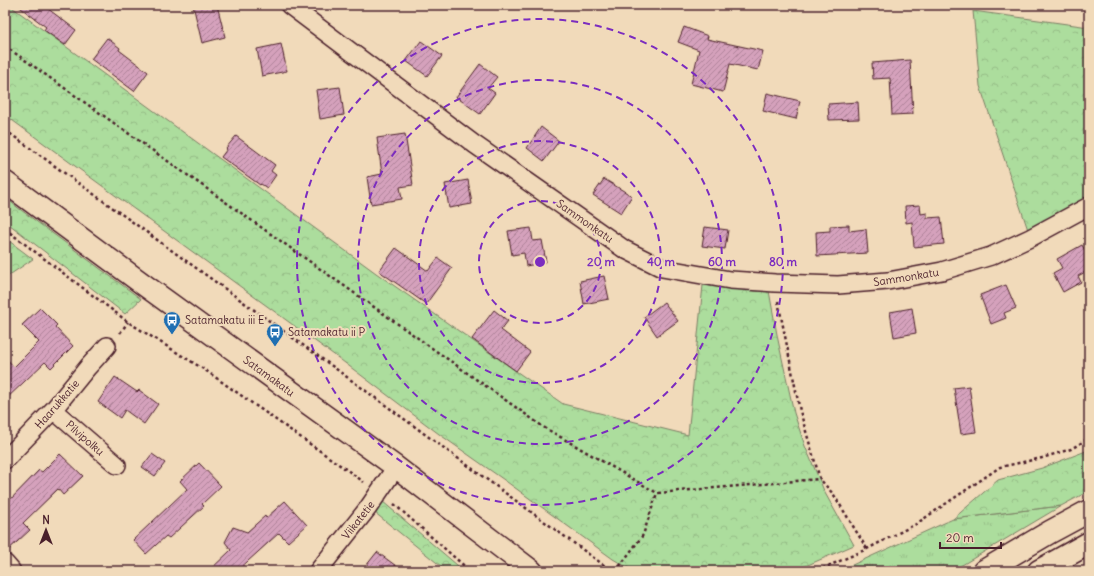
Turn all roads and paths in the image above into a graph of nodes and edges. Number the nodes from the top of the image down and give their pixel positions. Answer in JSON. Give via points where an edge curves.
{"nodes":[{"id":1,"x":289,"y":5,"type":"edge"},
{"id":2,"x":5,"y":46,"type":"edge"},
{"id":3,"x":5,"y":130,"type":"edge"},
{"id":4,"x":5,"y":182,"type":"edge"},
{"id":5,"x":1089,"y":206,"type":"edge"},
{"id":6,"x":5,"y":229,"type":"edge"},
{"id":7,"x":775,"y":283,"type":"junction"},
{"id":8,"x":107,"y":346,"type":"dead end"},
{"id":9,"x":53,"y":410,"type":"junction"},
{"id":10,"x":291,"y":430,"type":"dead end"},
{"id":11,"x":1089,"y":438,"type":"edge"},
{"id":12,"x":5,"y":460,"type":"edge"},
{"id":13,"x":117,"y":465,"type":"dead end"},
{"id":14,"x":396,"y":467,"type":"junction"},
{"id":15,"x":820,"y":479,"type":"junction"},
{"id":16,"x":657,"y":493,"type":"junction"},
{"id":17,"x":1089,"y":511,"type":"edge"},
{"id":18,"x":1089,"y":544,"type":"edge"},
{"id":19,"x":867,"y":549,"type":"junction"},
{"id":20,"x":5,"y":563,"type":"edge"},
{"id":21,"x":12,"y":571,"type":"edge"},
{"id":22,"x":318,"y":571,"type":"edge"},
{"id":23,"x":532,"y":571,"type":"edge"},
{"id":24,"x":613,"y":571,"type":"edge"},
{"id":25,"x":616,"y":571,"type":"edge"},
{"id":26,"x":817,"y":571,"type":"edge"},
{"id":27,"x":984,"y":571,"type":"edge"},
{"id":28,"x":1039,"y":571,"type":"edge"}],
"edges":[{"from":1,"to":7,"type":"street","name":"Sammonkatu","via":[[474,144],[624,249],[662,268],[730,280]]},
{"from":2,"to":16,"type":"path","via":[[544,428]]},
{"from":3,"to":24,"type":"path"},
{"from":4,"to":14,"type":"street","name":"Satamakatu"},
{"from":5,"to":7,"type":"street","name":"Sammonkatu","via":[[991,256],[942,271],[888,281],[838,285]]},
{"from":6,"to":10,"type":"path","via":[[128,322],[205,370]]},
{"from":7,"to":15,"type":"path","via":[[800,412]]},
{"from":8,"to":9,"type":"street","name":"Haarukkatie"},
{"from":9,"to":12,"type":"street","name":"Haarukkatie"},
{"from":9,"to":13,"type":"street","name":"Pilvipolku"},
{"from":11,"to":19,"type":"path","via":[[1071,449],[1000,467],[916,524]]},
{"from":14,"to":22,"type":"street","name":"Viikatetie","via":[[368,508]]},
{"from":14,"to":23,"type":"street","name":"Satamakatu"},
{"from":15,"to":16,"type":"path"},
{"from":15,"to":19,"type":"path","via":[[834,495]]},
{"from":16,"to":25,"type":"path","via":[[643,535]]},
{"from":17,"to":27,"type":"main road"},
{"from":18,"to":28,"type":"main road"},
{"from":19,"to":26,"type":"path"},
{"from":20,"to":21,"type":"street"}]}
